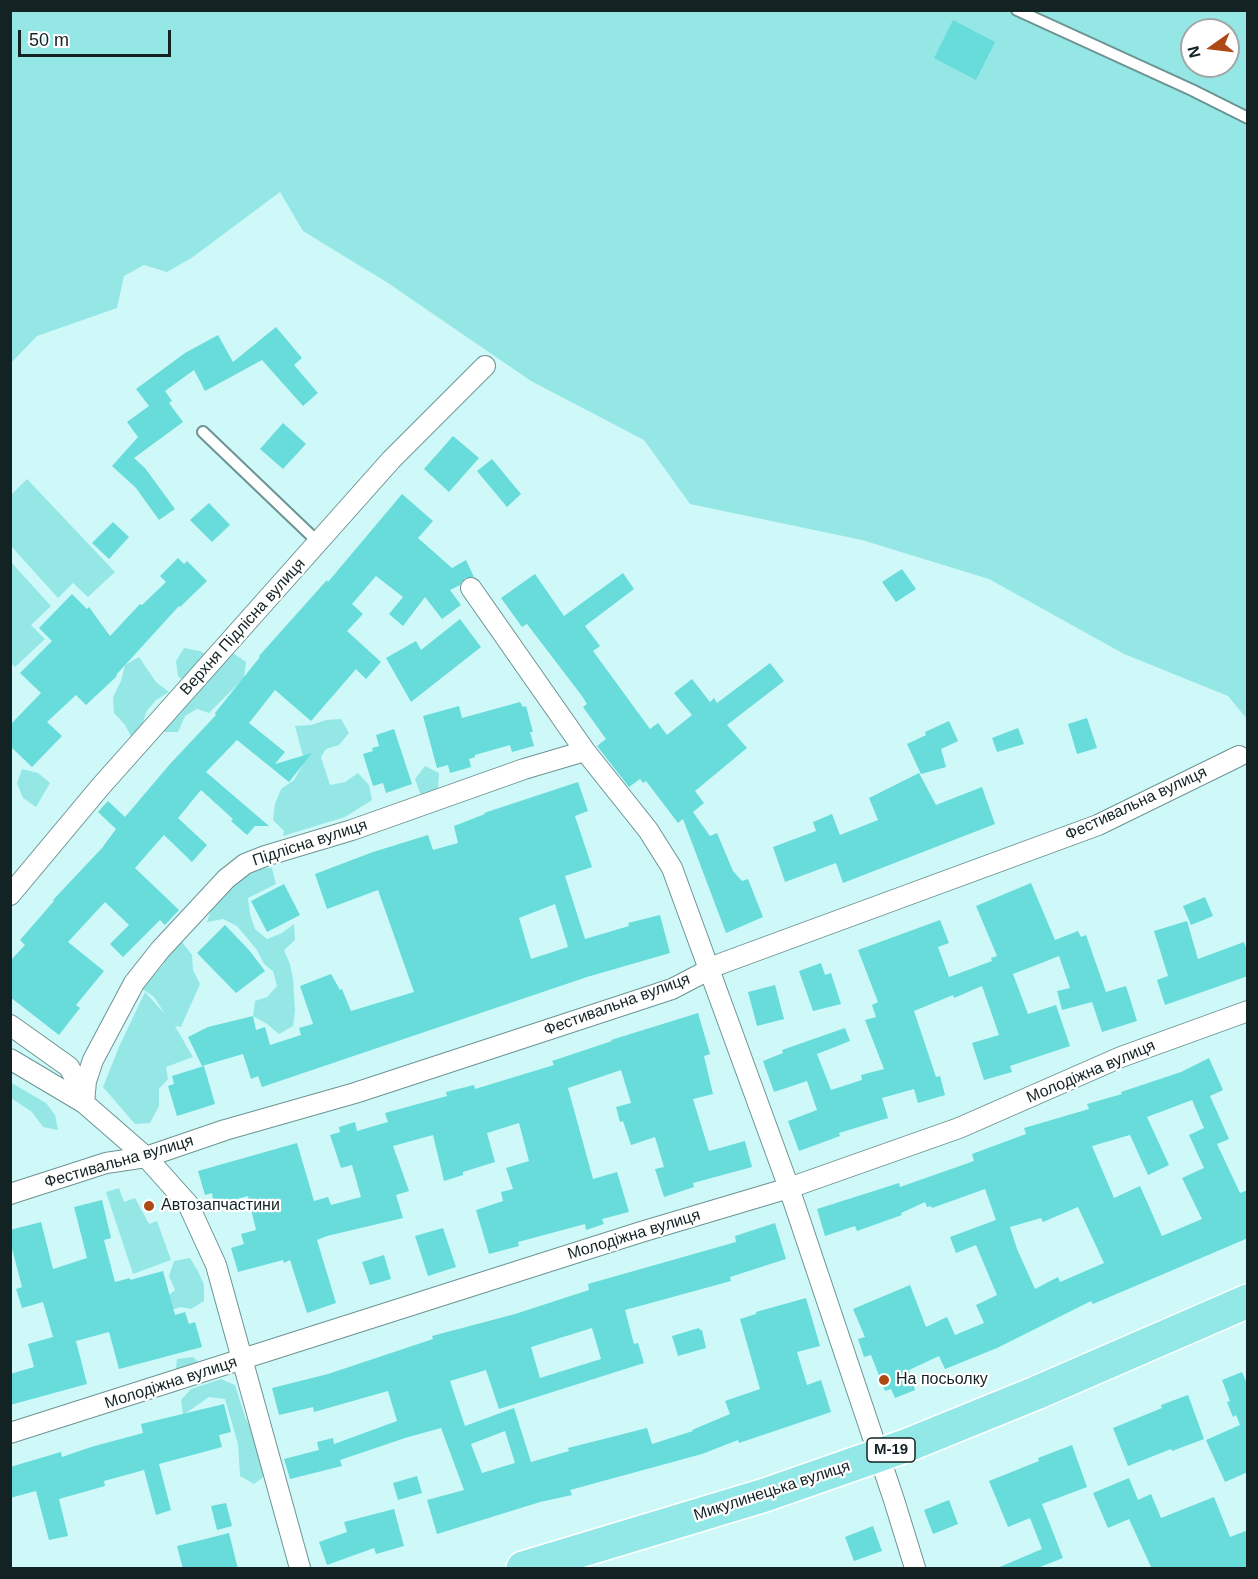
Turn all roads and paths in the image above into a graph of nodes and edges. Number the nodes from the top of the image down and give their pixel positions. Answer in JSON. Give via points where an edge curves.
{"nodes":[{"id":1,"x":1017,"y":10,"type":"edge"},
{"id":2,"x":1248,"y":118,"type":"edge"},
{"id":3,"x":485,"y":366,"type":"dead end"},
{"id":4,"x":203,"y":432,"type":"dead end"},
{"id":5,"x":319,"y":543,"type":"junction"},
{"id":6,"x":471,"y":588,"type":"dead end"},
{"id":7,"x":585,"y":751,"type":"junction"},
{"id":8,"x":1239,"y":756,"type":"dead end"},
{"id":9,"x":10,"y":895,"type":"edge"},
{"id":10,"x":708,"y":971,"type":"junction"},
{"id":11,"x":1248,"y":1011,"type":"edge"},
{"id":12,"x":10,"y":1025,"type":"edge"},
{"id":13,"x":10,"y":1059,"type":"edge"},
{"id":14,"x":84,"y":1103,"type":"junction"},
{"id":15,"x":146,"y":1157,"type":"junction"},
{"id":16,"x":789,"y":1188,"type":"junction"},
{"id":17,"x":10,"y":1194,"type":"edge"},
{"id":18,"x":1248,"y":1301,"type":"edge"},
{"id":19,"x":242,"y":1360,"type":"junction"},
{"id":20,"x":10,"y":1433,"type":"edge"},
{"id":21,"x":878,"y":1454,"type":"junction"},
{"id":22,"x":300,"y":1569,"type":"edge"},
{"id":23,"x":523,"y":1569,"type":"edge"},
{"id":24,"x":915,"y":1569,"type":"edge"}],
"edges":[{"from":1,"to":2,"type":"lane"},
{"from":3,"to":5,"type":"street","name":"Верхня Підлісна вулиця","via":[[391,460]]},
{"from":4,"to":5,"type":"lane"},
{"from":5,"to":9,"type":"street","name":"Верхня Підлісна вулиця","via":[[101,786]]},
{"from":6,"to":7,"type":"street"},
{"from":7,"to":10,"type":"street","via":[[648,830],[672,868]]},
{"from":7,"to":14,"type":"street","name":"Підлісна вулиця","via":[[245,864],[226,879],[134,983],[93,1060]]},
{"from":8,"to":10,"type":"street","name":"Фестивальна вулиця","via":[[1098,825]]},
{"from":10,"to":15,"type":"street","name":"Фестивальна вулиця","via":[[660,993]]},
{"from":10,"to":16,"type":"street"},
{"from":11,"to":16,"type":"street","name":"Молодіжна вулиця","via":[[1121,1057],[959,1128]]},
{"from":12,"to":14,"type":"street","via":[[69,1067]]},
{"from":13,"to":14,"type":"street"},
{"from":14,"to":15,"type":"street"},
{"from":15,"to":17,"type":"street","name":"Фестивальна вулиця","via":[[106,1163]]},
{"from":15,"to":19,"type":"street","via":[[188,1204],[216,1265]]},
{"from":16,"to":19,"type":"street","name":"Молодіжна вулиця"},
{"from":16,"to":21,"type":"street"},
{"from":18,"to":21,"type":"highway","name":"Микулинецька вулиця","number":"М-19","via":[[1036,1393]]},
{"from":19,"to":20,"type":"street","name":"Молодіжна вулиця"},
{"from":19,"to":22,"type":"street"},
{"from":21,"to":23,"type":"highway","name":"Микулинецька вулиця","number":"М-19","via":[[765,1496]]},
{"from":21,"to":24,"type":"street"}]}
